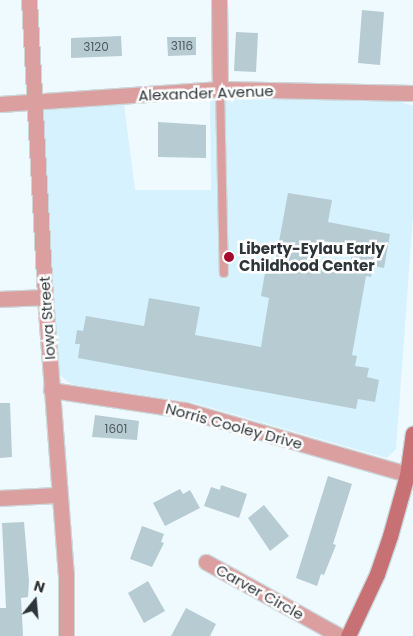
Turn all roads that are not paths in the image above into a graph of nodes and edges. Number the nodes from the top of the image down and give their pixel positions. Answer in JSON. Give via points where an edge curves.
{"nodes":[{"id":1,"x":29,"y":0,"type":"edge"},
{"id":2,"x":218,"y":0,"type":"edge"},
{"id":3,"x":220,"y":89,"type":"junction"},
{"id":4,"x":413,"y":93,"type":"edge"},
{"id":5,"x":36,"y":101,"type":"junction"},
{"id":6,"x":0,"y":104,"type":"edge"},
{"id":7,"x":224,"y":273,"type":"dead end"},
{"id":8,"x":45,"y":297,"type":"junction"},
{"id":9,"x":0,"y":299,"type":"edge"},
{"id":10,"x":51,"y":390,"type":"junction"},
{"id":11,"x":413,"y":433,"type":"edge"},
{"id":12,"x":410,"y":475,"type":"edge"},
{"id":13,"x":58,"y":495,"type":"junction"},
{"id":14,"x":0,"y":498,"type":"edge"},
{"id":15,"x":206,"y":562,"type":"dead end"},
{"id":16,"x":66,"y":636,"type":"edge"},
{"id":17,"x":340,"y":636,"type":"edge"},
{"id":18,"x":348,"y":636,"type":"edge"}],
"edges":[{"from":1,"to":5,"type":"street","name":"Iowa Street"},
{"from":2,"to":3,"type":"street"},
{"from":3,"to":4,"type":"street","name":"Alexander Avenue"},
{"from":3,"to":5,"type":"street","name":"Alexander Avenue"},
{"from":3,"to":7,"type":"lane"},
{"from":5,"to":6,"type":"street","name":"Alexander Avenue"},
{"from":5,"to":8,"type":"street","name":"Iowa Street"},
{"from":8,"to":9,"type":"street"},
{"from":8,"to":10,"type":"street","name":"Iowa Street"},
{"from":10,"to":12,"type":"street","name":"Norris Cooley Drive","via":[[185,410]]},
{"from":10,"to":13,"type":"street","name":"Iowa Street"},
{"from":11,"to":12,"type":"main road"},
{"from":12,"to":18,"type":"main road","via":[[377,574]]},
{"from":13,"to":14,"type":"street"},
{"from":13,"to":16,"type":"street","name":"Iowa Street","via":[[66,574]]},
{"from":15,"to":17,"type":"street","name":"Carver Circle"}]}
